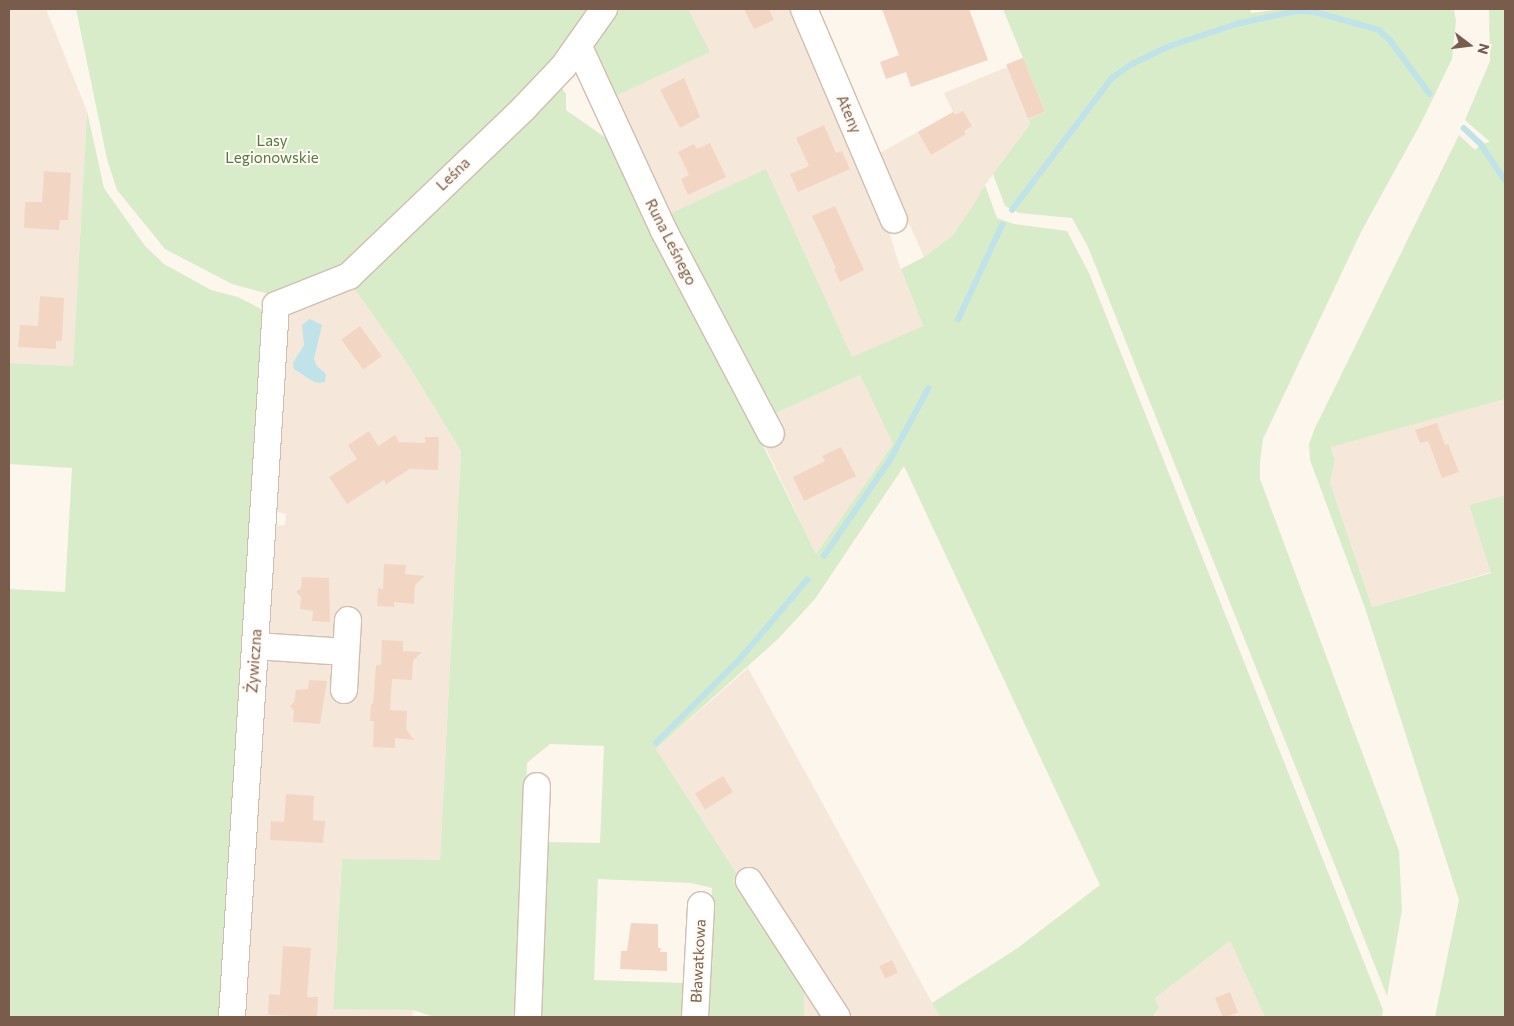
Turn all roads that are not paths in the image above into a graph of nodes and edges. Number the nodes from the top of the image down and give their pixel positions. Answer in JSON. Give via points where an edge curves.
{"nodes":[{"id":1,"x":604,"y":9,"type":"edge"},
{"id":2,"x":804,"y":9,"type":"edge"},
{"id":3,"x":579,"y":47,"type":"junction"},
{"id":4,"x":894,"y":220,"type":"dead end"},
{"id":5,"x":276,"y":305,"type":"joint"},
{"id":6,"x":771,"y":434,"type":"dead end"},
{"id":7,"x":348,"y":620,"type":"dead end"},
{"id":8,"x":255,"y":646,"type":"junction"},
{"id":9,"x":346,"y":652,"type":"junction"},
{"id":10,"x":344,"y":690,"type":"dead end"},
{"id":11,"x":537,"y":786,"type":"dead end"},
{"id":12,"x":748,"y":881,"type":"dead end"},
{"id":13,"x":701,"y":905,"type":"dead end"},
{"id":14,"x":232,"y":1017,"type":"edge"},
{"id":15,"x":528,"y":1017,"type":"edge"},
{"id":16,"x":695,"y":1017,"type":"edge"},
{"id":17,"x":837,"y":1017,"type":"edge"}],
"edges":[{"from":1,"to":3,"type":"street","name":"Leśna"},
{"from":2,"to":4,"type":"street","name":"Ateny"},
{"from":3,"to":5,"type":"street","name":"Leśna","via":[[524,108],[349,276]]},
{"from":3,"to":6,"type":"street","name":"Runa Leśnego","via":[[664,231]]},
{"from":5,"to":8,"type":"street","name":"Żywiczna"},
{"from":7,"to":9,"type":"street"},
{"from":8,"to":9,"type":"street"},
{"from":8,"to":14,"type":"street","name":"Żywiczna"},
{"from":9,"to":10,"type":"street"},
{"from":11,"to":15,"type":"street"},
{"from":12,"to":17,"type":"street"},
{"from":13,"to":16,"type":"street","name":"Bławatkowa"}]}
